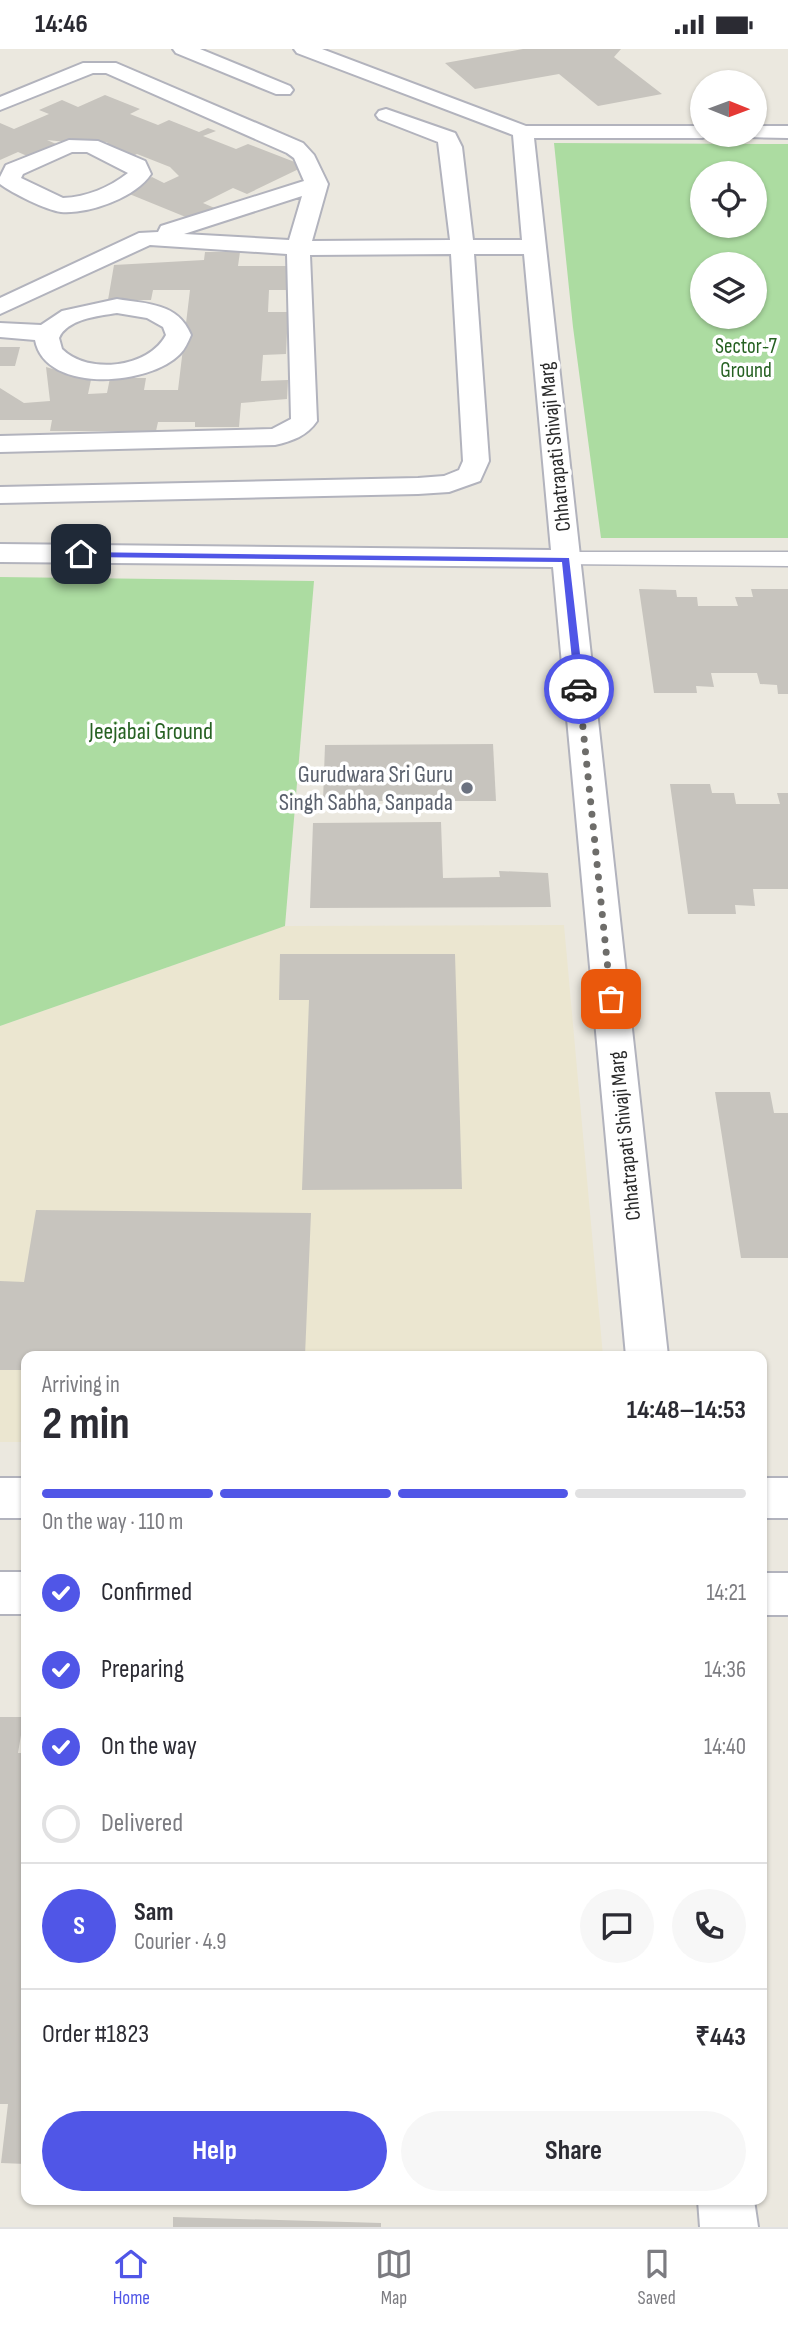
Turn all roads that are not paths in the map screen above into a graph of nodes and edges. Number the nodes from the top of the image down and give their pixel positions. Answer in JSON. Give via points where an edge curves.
{"nodes":[{"id":1,"x":183,"y":49,"type":"edge"},
{"id":2,"x":304,"y":49,"type":"edge"},
{"id":3,"x":131,"y":53,"type":"dead end"},
{"id":4,"x":99,"y":66,"type":"junction"},
{"id":5,"x":283,"y":90,"type":"dead end"},
{"id":6,"x":0,"y":104,"type":"edge"},
{"id":7,"x":386,"y":115,"type":"dead end"},
{"id":8,"x":523,"y":132,"type":"junction"},
{"id":9,"x":690,"y":132,"type":"edge"},
{"id":10,"x":767,"y":132,"type":"edge"},
{"id":11,"x":788,"y":132,"type":"edge"},
{"id":12,"x":317,"y":184,"type":"junction"},
{"id":13,"x":87,"y":203,"type":"junction"},
{"id":14,"x":146,"y":238,"type":"junction"},
{"id":15,"x":93,"y":247,"type":"junction"},
{"id":16,"x":462,"y":247,"type":"junction"},
{"id":17,"x":535,"y":247,"type":"junction"},
{"id":18,"x":298,"y":248,"type":"junction"},
{"id":19,"x":0,"y":307,"type":"edge"},
{"id":20,"x":106,"y":307,"type":"junction"},
{"id":21,"x":0,"y":330,"type":"edge"},
{"id":22,"x":49,"y":333,"type":"junction"},
{"id":23,"x":0,"y":444,"type":"edge"},
{"id":24,"x":0,"y":495,"type":"edge"},
{"id":25,"x":0,"y":553,"type":"edge"},
{"id":26,"x":566,"y":559,"type":"junction"},
{"id":27,"x":788,"y":559,"type":"edge"},
{"id":28,"x":646,"y":1351,"type":"edge"},
{"id":29,"x":0,"y":1498,"type":"edge"},
{"id":30,"x":21,"y":1498,"type":"edge"},
{"id":31,"x":767,"y":1498,"type":"edge"},
{"id":32,"x":788,"y":1498,"type":"edge"},
{"id":33,"x":0,"y":1593,"type":"edge"},
{"id":34,"x":21,"y":1593,"type":"edge"},
{"id":35,"x":767,"y":1594,"type":"edge"},
{"id":36,"x":788,"y":1594,"type":"edge"},
{"id":37,"x":727,"y":2205,"type":"edge"},
{"id":38,"x":729,"y":2227,"type":"edge"}],
"edges":[{"from":1,"to":5,"type":"street"},
{"from":2,"to":8,"type":"street"},
{"from":3,"to":4,"type":"street"},
{"from":4,"to":6,"type":"street"},
{"from":4,"to":12,"type":"street","via":[[118,70],[295,148]]},
{"from":7,"to":16,"type":"street","via":[[447,138]]},
{"from":8,"to":9,"type":"street"},
{"from":8,"to":17,"type":"street","name":"Chhatrapati Shivaji Marg"},
{"from":10,"to":11,"type":"street"},
{"from":12,"to":14,"type":"street"},
{"from":12,"to":18,"type":"street"},
{"from":13,"to":13,"type":"street","via":[[60,205],[12,184],[10,176],[13,170],[74,145],[95,147],[141,169],[136,178]]},
{"from":13,"to":15,"type":"street"},
{"from":14,"to":15,"type":"street"},
{"from":14,"to":18,"type":"street"},
{"from":15,"to":19,"type":"street"},
{"from":15,"to":20,"type":"street"},
{"from":16,"to":17,"type":"street"},
{"from":16,"to":18,"type":"street"},
{"from":16,"to":24,"type":"street","via":[[476,461],[470,475],[449,484],[418,486]]},
{"from":17,"to":26,"type":"street","name":"Chhatrapati Shivaji Marg"},
{"from":18,"to":23,"type":"street","via":[[304,421],[297,429],[275,436]]},
{"from":20,"to":22,"type":"street","via":[[76,314]]},
{"from":20,"to":22,"type":"street","via":[[136,307],[167,318],[176,326],[176,347],[151,364],[130,370],[84,370],[52,355],[46,344]]},
{"from":21,"to":22,"type":"street"},
{"from":25,"to":26,"type":"street"},
{"from":26,"to":27,"type":"lane"},
{"from":26,"to":28,"type":"street","name":"Chhatrapati Shivaji Marg"},
{"from":29,"to":30,"type":"street"},
{"from":31,"to":32,"type":"street"},
{"from":33,"to":34,"type":"street"},
{"from":35,"to":36,"type":"street"},
{"from":37,"to":38,"type":"street"}]}
